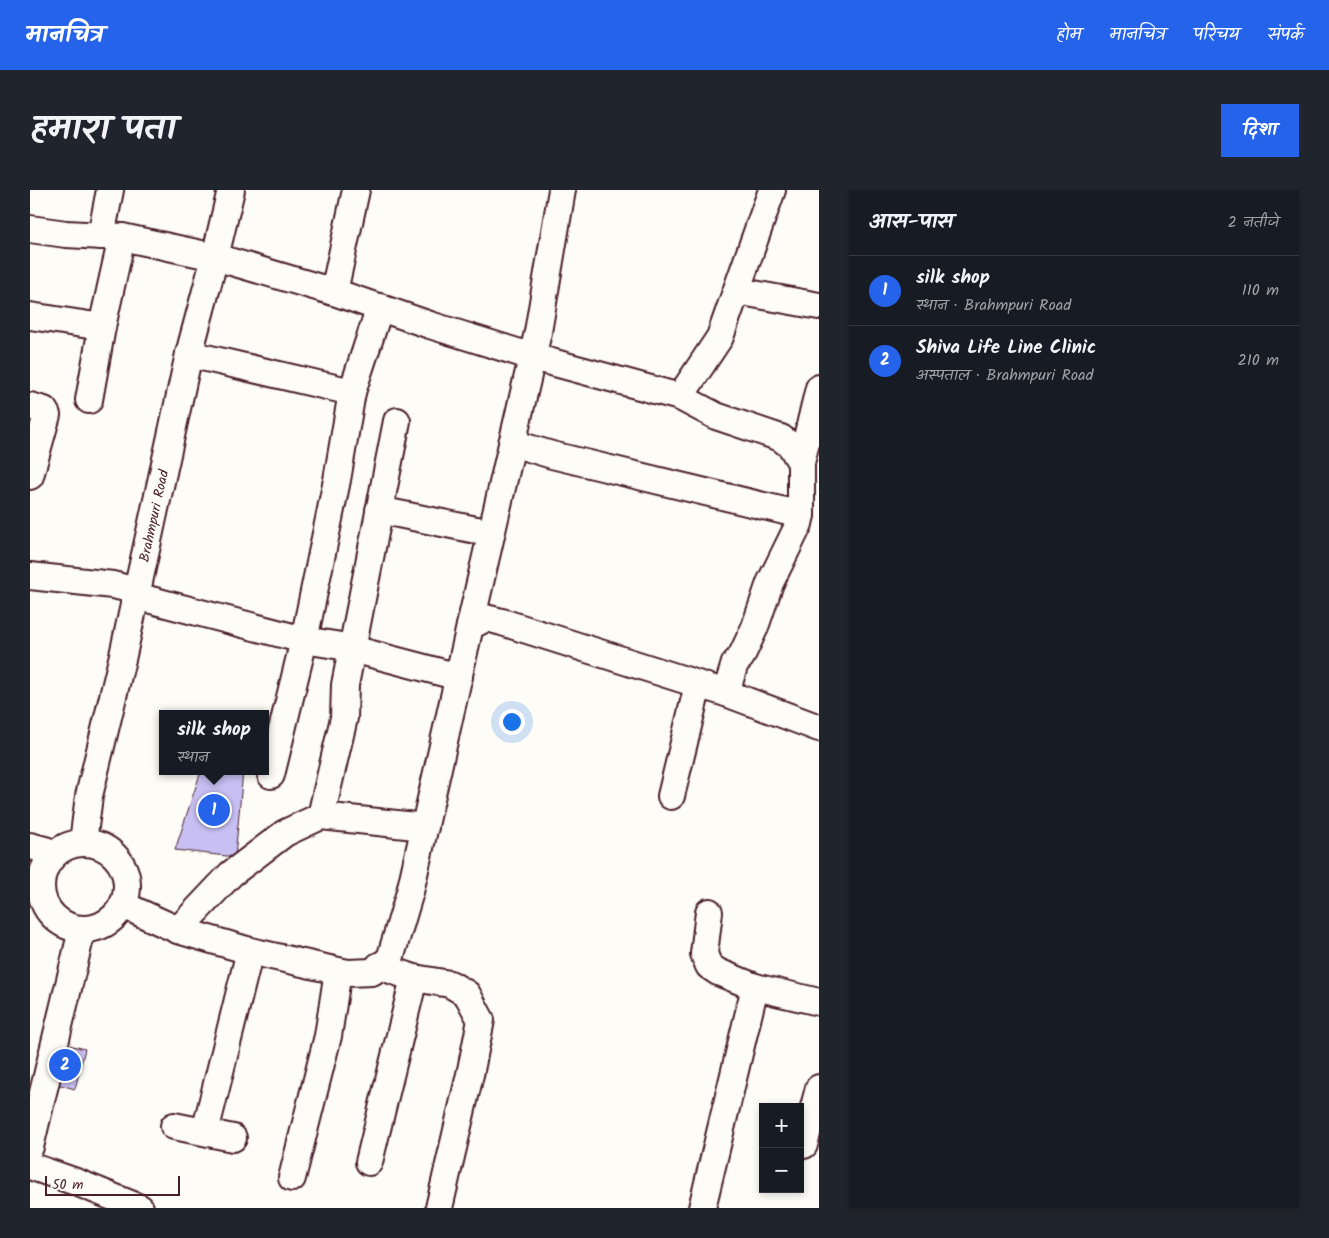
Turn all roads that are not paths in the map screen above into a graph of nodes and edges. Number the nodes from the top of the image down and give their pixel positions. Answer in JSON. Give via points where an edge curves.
{"nodes":[{"id":1,"x":110,"y":190,"type":"edge"},
{"id":2,"x":231,"y":190,"type":"edge"},
{"id":3,"x":356,"y":190,"type":"edge"},
{"id":4,"x":562,"y":190,"type":"edge"},
{"id":5,"x":772,"y":190,"type":"edge"},
{"id":6,"x":30,"y":228,"type":"edge"},
{"id":7,"x":111,"y":237,"type":"junction"},
{"id":8,"x":215,"y":257,"type":"junction"},
{"id":9,"x":737,"y":291,"type":"junction"},
{"id":10,"x":334,"y":292,"type":"junction"},
{"id":11,"x":819,"y":306,"type":"edge"},
{"id":12,"x":380,"y":307,"type":"junction"},
{"id":13,"x":30,"y":316,"type":"edge"},
{"id":14,"x":102,"y":327,"type":"junction"},
{"id":15,"x":189,"y":354,"type":"junction"},
{"id":16,"x":533,"y":357,"type":"junction"},
{"id":17,"x":819,"y":388,"type":"edge"},
{"id":18,"x":352,"y":392,"type":"junction"},
{"id":19,"x":680,"y":397,"type":"junction"},
{"id":20,"x":88,"y":400,"type":"dead end"},
{"id":21,"x":30,"y":406,"type":"edge"},
{"id":22,"x":397,"y":421,"type":"dead end"},
{"id":23,"x":512,"y":443,"type":"junction"},
{"id":24,"x":801,"y":463,"type":"junction"},
{"id":25,"x":30,"y":476,"type":"edge"},
{"id":26,"x":379,"y":510,"type":"junction"},
{"id":27,"x":806,"y":523,"type":"edge"},
{"id":28,"x":491,"y":534,"type":"junction"},
{"id":29,"x":30,"y":576,"type":"edge"},
{"id":30,"x":136,"y":594,"type":"junction"},
{"id":31,"x":470,"y":626,"type":"junction"},
{"id":32,"x":304,"y":640,"type":"junction"},
{"id":33,"x":353,"y":649,"type":"junction"},
{"id":34,"x":459,"y":677,"type":"junction"},
{"id":35,"x":698,"y":685,"type":"junction"},
{"id":36,"x":726,"y":693,"type":"junction"},
{"id":37,"x":819,"y":728,"type":"edge"},
{"id":38,"x":271,"y":775,"type":"dead end"},
{"id":39,"x":671,"y":796,"type":"dead end"},
{"id":40,"x":321,"y":816,"type":"junction"},
{"id":41,"x":425,"y":827,"type":"junction"},
{"id":42,"x":83,"y":842,"type":"junction"},
{"id":43,"x":30,"y":846,"type":"edge"},
{"id":44,"x":54,"y":854,"type":"junction"},
{"id":45,"x":123,"y":905,"type":"junction"},
{"id":46,"x":709,"y":912,"type":"dead end"},
{"id":47,"x":82,"y":930,"type":"junction"},
{"id":48,"x":178,"y":930,"type":"junction"},
{"id":49,"x":250,"y":951,"type":"junction"},
{"id":50,"x":379,"y":966,"type":"junction"},
{"id":51,"x":338,"y":972,"type":"junction"},
{"id":52,"x":414,"y":978,"type":"junction"},
{"id":53,"x":755,"y":987,"type":"junction"},
{"id":54,"x":819,"y":1002,"type":"edge"},
{"id":55,"x":819,"y":1088,"type":"edge"},
{"id":56,"x":174,"y":1126,"type":"dead end"},
{"id":57,"x":205,"y":1132,"type":"junction"},
{"id":58,"x":233,"y":1138,"type":"dead end"},
{"id":59,"x":804,"y":1145,"type":"dead end"},
{"id":60,"x":30,"y":1147,"type":"edge"},
{"id":61,"x":369,"y":1162,"type":"dead end"},
{"id":62,"x":30,"y":1166,"type":"edge"},
{"id":63,"x":292,"y":1178,"type":"dead end"},
{"id":64,"x":140,"y":1208,"type":"edge"},
{"id":65,"x":439,"y":1208,"type":"edge"},
{"id":66,"x":702,"y":1208,"type":"edge"}],
"edges":[{"from":1,"to":7,"type":"street"},
{"from":2,"to":8,"type":"street","name":"Brahmpuri Road"},
{"from":3,"to":10,"type":"street"},
{"from":4,"to":16,"type":"street"},
{"from":5,"to":9,"type":"street"},
{"from":6,"to":7,"type":"street"},
{"from":7,"to":8,"type":"street"},
{"from":7,"to":14,"type":"street"},
{"from":8,"to":10,"type":"street"},
{"from":8,"to":15,"type":"street","name":"Brahmpuri Road"},
{"from":9,"to":11,"type":"street"},
{"from":9,"to":19,"type":"street","via":[[720,337]]},
{"from":10,"to":12,"type":"street"},
{"from":12,"to":16,"type":"street"},
{"from":12,"to":18,"type":"street"},
{"from":13,"to":14,"type":"street"},
{"from":14,"to":20,"type":"street"},
{"from":15,"to":18,"type":"street"},
{"from":15,"to":30,"type":"street","name":"Brahmpuri Road"},
{"from":16,"to":19,"type":"street"},
{"from":16,"to":23,"type":"street"},
{"from":17,"to":24,"type":"street"},
{"from":18,"to":32,"type":"street"},
{"from":19,"to":24,"type":"street","via":[[716,416],[781,438],[791,446]]},
{"from":21,"to":25,"type":"street","via":[[44,410],[46,415]]},
{"from":22,"to":26,"type":"street"},
{"from":23,"to":27,"type":"street"},
{"from":23,"to":28,"type":"street"},
{"from":24,"to":27,"type":"street"},
{"from":26,"to":28,"type":"street"},
{"from":26,"to":33,"type":"street"},
{"from":27,"to":36,"type":"street","via":[[770,583],[755,626],[735,663]]},
{"from":28,"to":31,"type":"street"},
{"from":29,"to":30,"type":"street","via":[[113,585]]},
{"from":30,"to":32,"type":"street"},
{"from":30,"to":42,"type":"street","name":"Brahmpuri Road","via":[[89,796]]},
{"from":31,"to":34,"type":"street"},
{"from":31,"to":35,"type":"street","via":[[486,618],[502,622]]},
{"from":32,"to":33,"type":"street"},
{"from":32,"to":38,"type":"street"},
{"from":33,"to":34,"type":"street"},
{"from":33,"to":40,"type":"street","via":[[344,718]]},
{"from":34,"to":41,"type":"street"},
{"from":35,"to":36,"type":"street"},
{"from":35,"to":39,"type":"street"},
{"from":36,"to":37,"type":"street"},
{"from":40,"to":41,"type":"street"},
{"from":40,"to":48,"type":"street","via":[[285,833],[231,874]]},
{"from":41,"to":50,"type":"street","via":[[390,959]]},
{"from":42,"to":44,"type":"street"},
{"from":42,"to":45,"type":"street","via":[[111,852],[121,863],[127,876],[128,891]]},
{"from":43,"to":44,"type":"street"},
{"from":44,"to":47,"type":"street","via":[[44,867],[40,884],[42,901],[52,916],[66,926]]},
{"from":45,"to":47,"type":"street","via":[[106,923]]},
{"from":45,"to":48,"type":"street"},
{"from":46,"to":53,"type":"street","via":[[704,954],[709,966]]},
{"from":47,"to":60,"type":"street"},
{"from":48,"to":49,"type":"street"},
{"from":49,"to":51,"type":"street"},
{"from":49,"to":57,"type":"street"},
{"from":50,"to":51,"type":"street","via":[[372,972]]},
{"from":50,"to":52,"type":"street"},
{"from":51,"to":63,"type":"street","via":[[328,1036]]},
{"from":52,"to":61,"type":"street"},
{"from":52,"to":65,"type":"street","via":[[450,984],[467,994],[481,1020]]},
{"from":53,"to":54,"type":"street"},
{"from":53,"to":66,"type":"street"},
{"from":55,"to":59,"type":"street"},
{"from":56,"to":57,"type":"street"},
{"from":57,"to":58,"type":"street"},
{"from":62,"to":64,"type":"street"}]}
